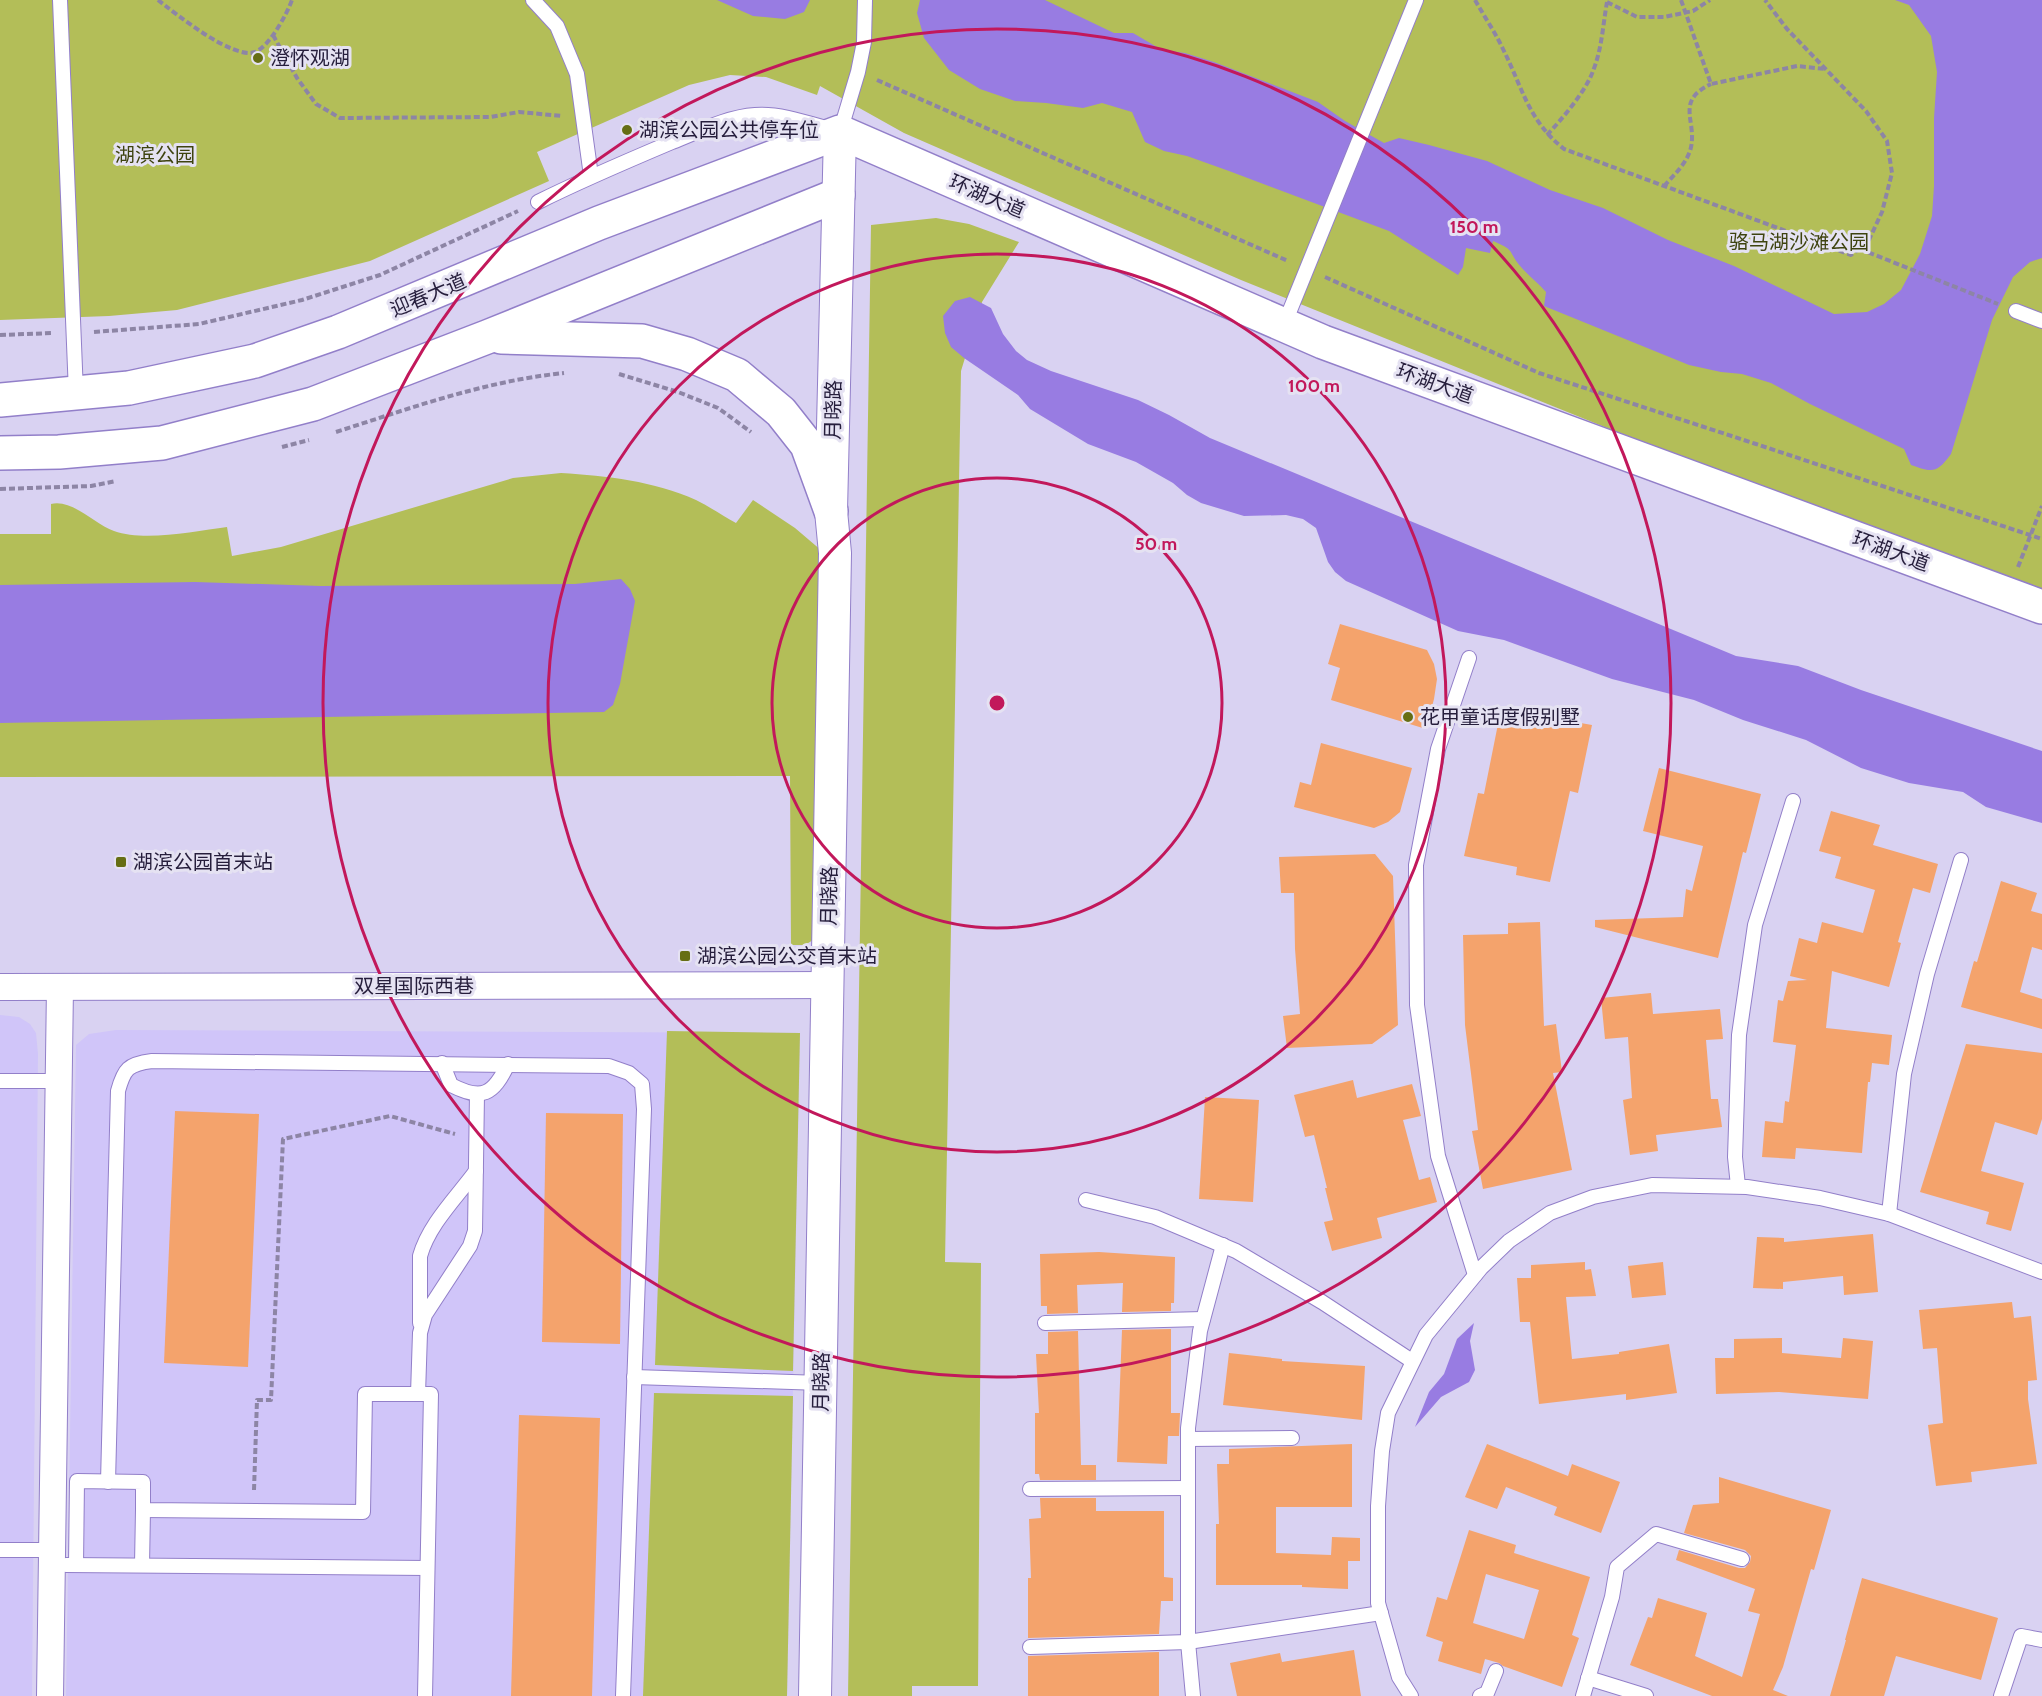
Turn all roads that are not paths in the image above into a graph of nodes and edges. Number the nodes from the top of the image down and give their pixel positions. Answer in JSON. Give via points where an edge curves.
{"nodes":[{"id":1,"x":60,"y":0,"type":"edge"},
{"id":2,"x":533,"y":0,"type":"edge"},
{"id":3,"x":865,"y":0,"type":"edge"},
{"id":4,"x":1416,"y":0,"type":"edge"},
{"id":5,"x":840,"y":132,"type":"junction"},
{"id":6,"x":591,"y":176,"type":"junction"},
{"id":7,"x":837,"y":195,"type":"junction"},
{"id":8,"x":538,"y":202,"type":"road end"},
{"id":9,"x":2016,"y":311,"type":"road end"},
{"id":10,"x":2042,"y":321,"type":"edge"},
{"id":11,"x":1284,"y":325,"type":"junction"},
{"id":12,"x":487,"y":337,"type":"junction"},
{"id":13,"x":76,"y":393,"type":"junction"},
{"id":14,"x":0,"y":400,"type":"edge"},
{"id":15,"x":0,"y":453,"type":"edge"},
{"id":16,"x":831,"y":511,"type":"junction"},
{"id":17,"x":2042,"y":607,"type":"edge"},
{"id":18,"x":1469,"y":658,"type":"dead end"},
{"id":19,"x":1793,"y":801,"type":"dead end"},
{"id":20,"x":1961,"y":860,"type":"dead end"},
{"id":21,"x":828,"y":986,"type":"junction"},
{"id":22,"x":0,"y":987,"type":"edge"},
{"id":23,"x":60,"y":987,"type":"junction"},
{"id":24,"x":441,"y":1063,"type":"junction"},
{"id":25,"x":508,"y":1064,"type":"junction"},
{"id":26,"x":0,"y":1081,"type":"edge"},
{"id":27,"x":59,"y":1081,"type":"junction"},
{"id":28,"x":477,"y":1094,"type":"junction"},
{"id":29,"x":476,"y":1172,"type":"junction"},
{"id":30,"x":1738,"y":1186,"type":"junction"},
{"id":31,"x":1086,"y":1200,"type":"dead end"},
{"id":32,"x":1889,"y":1214,"type":"junction"},
{"id":33,"x":1223,"y":1245,"type":"junction"},
{"id":34,"x":2042,"y":1272,"type":"edge"},
{"id":35,"x":1475,"y":1275,"type":"junction"},
{"id":36,"x":1203,"y":1318,"type":"junction"},
{"id":37,"x":1045,"y":1323,"type":"dead end"},
{"id":38,"x":420,"y":1333,"type":"junction"},
{"id":39,"x":1412,"y":1361,"type":"junction"},
{"id":40,"x":634,"y":1377,"type":"junction"},
{"id":41,"x":821,"y":1383,"type":"junction"},
{"id":42,"x":418,"y":1394,"type":"junction"},
{"id":43,"x":1292,"y":1438,"type":"dead end"},
{"id":44,"x":1188,"y":1439,"type":"junction"},
{"id":45,"x":108,"y":1482,"type":"junction"},
{"id":46,"x":1188,"y":1488,"type":"junction"},
{"id":47,"x":1030,"y":1489,"type":"dead end"},
{"id":48,"x":143,"y":1510,"type":"junction"},
{"id":49,"x":0,"y":1550,"type":"edge"},
{"id":50,"x":1742,"y":1559,"type":"dead end"},
{"id":51,"x":60,"y":1560,"type":"junction"},
{"id":52,"x":142,"y":1565,"type":"junction"},
{"id":53,"x":427,"y":1568,"type":"junction"},
{"id":54,"x":1382,"y":1613,"type":"junction"},
{"id":55,"x":2042,"y":1640,"type":"edge"},
{"id":56,"x":1188,"y":1642,"type":"junction"},
{"id":57,"x":1029,"y":1647,"type":"dead end"},
{"id":58,"x":1496,"y":1671,"type":"dead end"},
{"id":59,"x":1588,"y":1678,"type":"junction"},
{"id":60,"x":51,"y":1696,"type":"edge"},
{"id":61,"x":424,"y":1696,"type":"edge"},
{"id":62,"x":623,"y":1696,"type":"edge"},
{"id":63,"x":815,"y":1696,"type":"edge"},
{"id":64,"x":1193,"y":1696,"type":"edge"},
{"id":65,"x":1411,"y":1696,"type":"edge"},
{"id":66,"x":1480,"y":1696,"type":"edge"},
{"id":67,"x":1583,"y":1696,"type":"edge"},
{"id":68,"x":1647,"y":1696,"type":"edge"},
{"id":69,"x":2001,"y":1696,"type":"edge"}],
"edges":[{"from":1,"to":13,"type":"lane"},
{"from":2,"to":6,"type":"lane","via":[[557,26],[577,74]]},
{"from":3,"to":5,"type":"lane","via":[[864,42]]},
{"from":4,"to":11,"type":"lane"},
{"from":5,"to":6,"type":"lane","via":[[788,118],[755,115],[706,128]]},
{"from":5,"to":7,"type":"street","name":"月晓路"},
{"from":5,"to":11,"type":"main road","name":"环湖大道"},
{"from":5,"to":13,"type":"main road","name":"迎春大道","via":[[599,223],[328,336],[255,361],[129,388]]},
{"from":6,"to":8,"type":"lane"},
{"from":7,"to":12,"type":"main road"},
{"from":7,"to":16,"type":"street","name":"月晓路"},
{"from":9,"to":10,"type":"lane"},
{"from":11,"to":17,"type":"main road","name":"环湖大道"},
{"from":12,"to":15,"type":"main road","via":[[313,404],[162,443]]},
{"from":12,"to":16,"type":"main road","via":[[642,341],[737,375],[781,411],[807,446]]},
{"from":13,"to":14,"type":"main road","name":"迎春大道"},
{"from":16,"to":21,"type":"street","name":"月晓路","via":[[835,553]]},
{"from":18,"to":35,"type":"lane","via":[[1438,749],[1416,865],[1417,1005],[1438,1156]]},
{"from":19,"to":30,"type":"lane","via":[[1755,925],[1739,1035],[1735,1157]]},
{"from":20,"to":32,"type":"lane","via":[[1927,974],[1904,1074]]},
{"from":21,"to":23,"type":"street","name":"双星国际西巷"},
{"from":21,"to":41,"type":"street","name":"月晓路"},
{"from":22,"to":23,"type":"street","name":"双星国际西巷"},
{"from":23,"to":27,"type":"street"},
{"from":24,"to":25,"type":"lane"},
{"from":24,"to":28,"type":"lane","via":[[451,1086]]},
{"from":24,"to":45,"type":"lane","via":[[152,1062],[136,1064],[122,1073],[118,1091]]},
{"from":25,"to":28,"type":"lane","via":[[499,1083]]},
{"from":25,"to":40,"type":"lane","via":[[609,1066],[629,1073],[642,1084]]},
{"from":26,"to":27,"type":"lane"},
{"from":27,"to":51,"type":"street"},
{"from":28,"to":29,"type":"lane"},
{"from":29,"to":38,"type":"lane","via":[[475,1231],[470,1246],[425,1315]]},
{"from":29,"to":38,"type":"lane","via":[[423,1245]]},
{"from":30,"to":32,"type":"lane","via":[[1820,1198]]},
{"from":30,"to":35,"type":"lane","via":[[1652,1185],[1593,1197],[1550,1213],[1509,1241]]},
{"from":31,"to":33,"type":"lane","via":[[1155,1217]]},
{"from":32,"to":34,"type":"lane"},
{"from":33,"to":36,"type":"lane"},
{"from":33,"to":39,"type":"lane","via":[[1322,1302]]},
{"from":35,"to":39,"type":"lane","via":[[1425,1335]]},
{"from":36,"to":37,"type":"lane"},
{"from":36,"to":44,"type":"lane"},
{"from":38,"to":42,"type":"lane"},
{"from":39,"to":54,"type":"lane","via":[[1388,1413],[1382,1451],[1378,1506],[1378,1603]]},
{"from":40,"to":41,"type":"lane"},
{"from":40,"to":62,"type":"lane"},
{"from":41,"to":63,"type":"street","name":"月晓路"},
{"from":42,"to":48,"type":"lane","via":[[365,1394],[363,1512]]},
{"from":42,"to":53,"type":"lane","via":[[431,1394]]},
{"from":43,"to":44,"type":"lane"},
{"from":44,"to":46,"type":"lane"},
{"from":45,"to":48,"type":"lane","via":[[144,1482]]},
{"from":45,"to":51,"type":"lane","via":[[77,1481]]},
{"from":46,"to":47,"type":"lane"},
{"from":46,"to":56,"type":"lane"},
{"from":48,"to":52,"type":"lane"},
{"from":49,"to":51,"type":"lane"},
{"from":50,"to":59,"type":"lane","via":[[1656,1534],[1617,1567]]},
{"from":51,"to":52,"type":"lane"},
{"from":51,"to":60,"type":"street"},
{"from":52,"to":53,"type":"lane"},
{"from":53,"to":61,"type":"lane"},
{"from":54,"to":56,"type":"lane"},
{"from":54,"to":65,"type":"lane","via":[[1399,1677]]},
{"from":55,"to":69,"type":"lane","via":[[2021,1636]]},
{"from":56,"to":57,"type":"lane"},
{"from":56,"to":64,"type":"lane"},
{"from":58,"to":66,"type":"lane","via":[[1487,1694]]},
{"from":59,"to":67,"type":"lane"},
{"from":59,"to":68,"type":"lane"}]}
